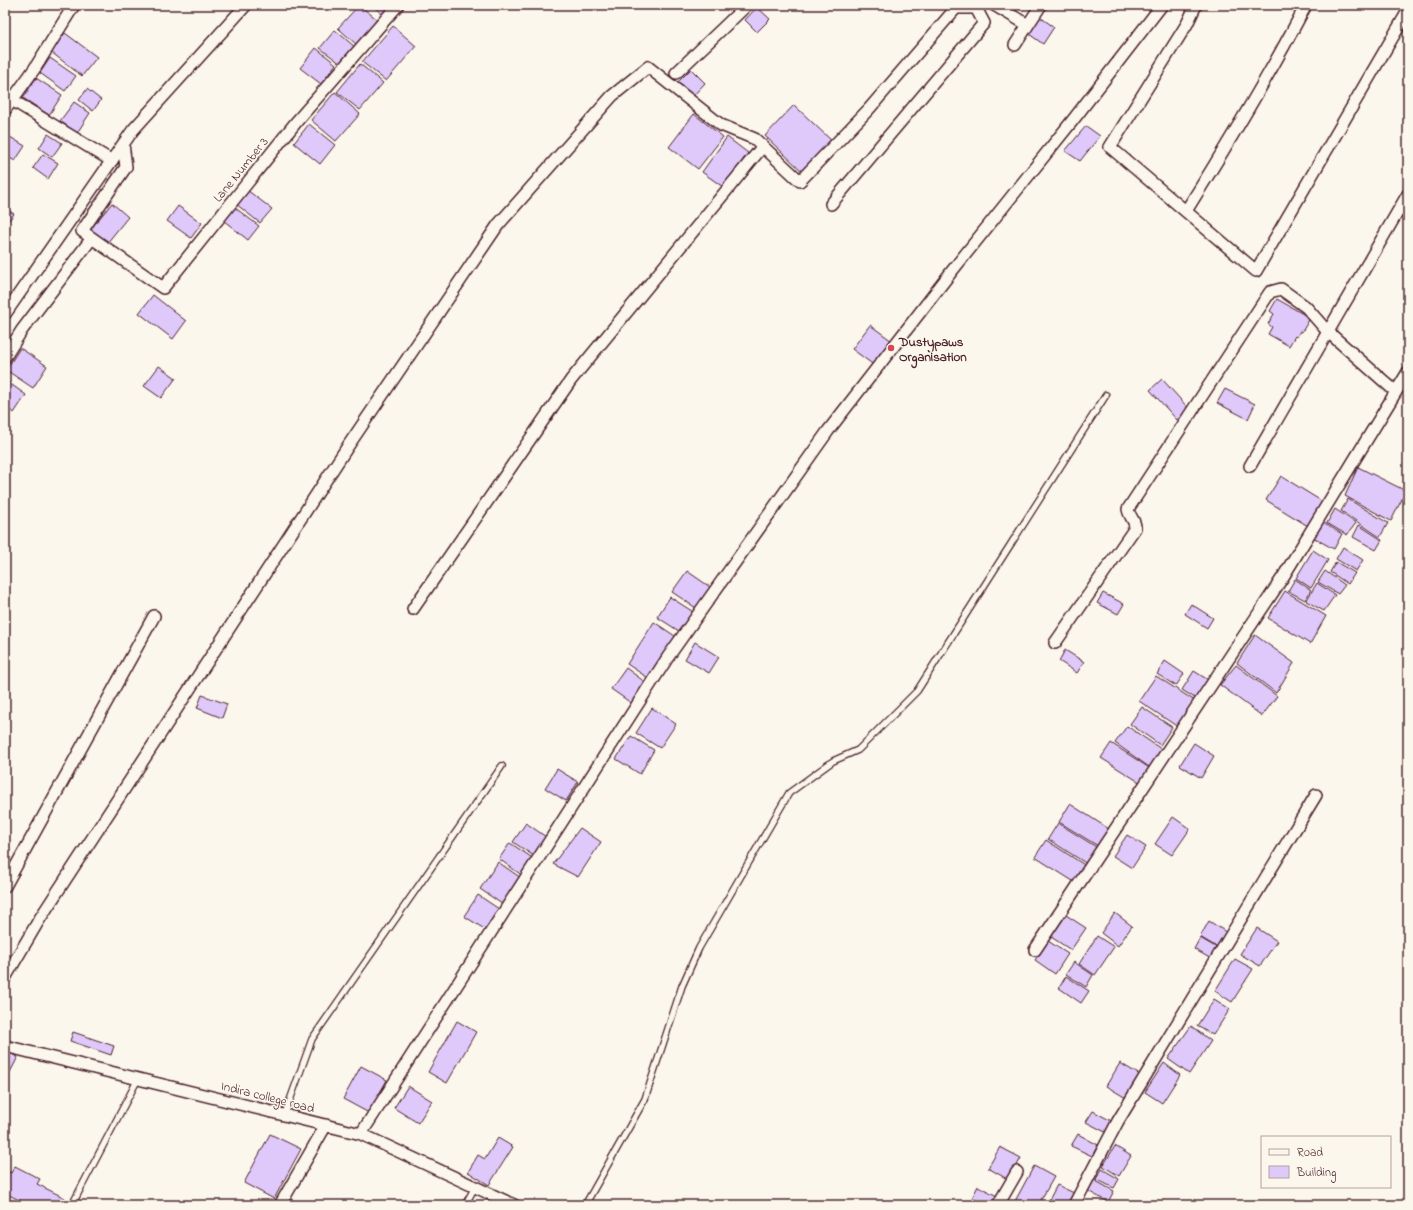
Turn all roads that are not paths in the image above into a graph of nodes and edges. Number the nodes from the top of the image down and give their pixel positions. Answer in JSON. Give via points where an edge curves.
{"nodes":[{"id":1,"x":74,"y":5,"type":"edge"},
{"id":2,"x":246,"y":5,"type":"edge"},
{"id":3,"x":398,"y":5,"type":"edge"},
{"id":4,"x":747,"y":5,"type":"edge"},
{"id":5,"x":994,"y":5,"type":"edge"},
{"id":6,"x":1041,"y":5,"type":"edge"},
{"id":7,"x":1162,"y":5,"type":"edge"},
{"id":8,"x":1196,"y":5,"type":"edge"},
{"id":9,"x":1306,"y":5,"type":"edge"},
{"id":10,"x":975,"y":6,"type":"edge"},
{"id":11,"x":1408,"y":11,"type":"edge"},
{"id":12,"x":1028,"y":25,"type":"junction"},
{"id":13,"x":1015,"y":45,"type":"dead end"},
{"id":14,"x":676,"y":73,"type":"dead end"},
{"id":15,"x":8,"y":105,"type":"edge"},
{"id":16,"x":123,"y":144,"type":"junction"},
{"id":17,"x":763,"y":146,"type":"junction"},
{"id":18,"x":112,"y":161,"type":"junction"},
{"id":19,"x":1408,"y":194,"type":"edge"},
{"id":20,"x":831,"y":204,"type":"dead end"},
{"id":21,"x":1186,"y":211,"type":"junction"},
{"id":22,"x":92,"y":238,"type":"junction"},
{"id":23,"x":5,"y":314,"type":"edge"},
{"id":24,"x":1327,"y":332,"type":"junction"},
{"id":25,"x":5,"y":357,"type":"edge"},
{"id":26,"x":1408,"y":372,"type":"edge"},
{"id":27,"x":1395,"y":391,"type":"junction"},
{"id":28,"x":1106,"y":395,"type":"dead end"},
{"id":29,"x":1250,"y":466,"type":"dead end"},
{"id":30,"x":412,"y":609,"type":"dead end"},
{"id":31,"x":154,"y":616,"type":"dead end"},
{"id":32,"x":1055,"y":643,"type":"dead end"},
{"id":33,"x":502,"y":766,"type":"dead end"},
{"id":34,"x":1316,"y":795,"type":"dead end"},
{"id":35,"x":5,"y":886,"type":"edge"},
{"id":36,"x":1035,"y":950,"type":"dead end"},
{"id":37,"x":5,"y":978,"type":"edge"},
{"id":38,"x":5,"y":1046,"type":"edge"},
{"id":39,"x":138,"y":1079,"type":"junction"},
{"id":40,"x":285,"y":1114,"type":"junction"},
{"id":41,"x":326,"y":1125,"type":"junction"},
{"id":42,"x":361,"y":1134,"type":"junction"},
{"id":43,"x":1017,"y":1172,"type":"dead end"},
{"id":44,"x":475,"y":1187,"type":"junction"},
{"id":45,"x":72,"y":1205,"type":"edge"},
{"id":46,"x":280,"y":1205,"type":"edge"},
{"id":47,"x":465,"y":1205,"type":"edge"},
{"id":48,"x":514,"y":1205,"type":"edge"},
{"id":49,"x":585,"y":1205,"type":"edge"},
{"id":50,"x":998,"y":1205,"type":"edge"},
{"id":51,"x":1074,"y":1205,"type":"edge"}],
"edges":[{"from":1,"to":15,"type":"street","via":[[35,68]]},
{"from":2,"to":16,"type":"street"},
{"from":3,"to":22,"type":"street","name":"Lane Number 3","via":[[297,121],[163,288]]},
{"from":4,"to":14,"type":"street"},
{"from":5,"to":12,"type":"street"},
{"from":6,"to":12,"type":"street"},
{"from":7,"to":42,"type":"street","via":[[819,444],[668,657]]},
{"from":8,"to":21,"type":"street","via":[[1187,24],[1110,147]]},
{"from":9,"to":21,"type":"street","via":[[1248,112]]},
{"from":10,"to":17,"type":"street","via":[[956,8],[869,109],[800,181]]},
{"from":10,"to":20,"type":"street","via":[[984,23]]},
{"from":11,"to":21,"type":"street","via":[[1256,271]]},
{"from":12,"to":13,"type":"street"},
{"from":15,"to":18,"type":"street"},
{"from":16,"to":18,"type":"street"},
{"from":16,"to":22,"type":"street","via":[[126,167],[82,231]]},
{"from":17,"to":30,"type":"street","via":[[572,380]]},
{"from":17,"to":37,"type":"street","via":[[755,139],[720,125],[648,67],[612,96],[498,225],[330,473],[43,913]]},
{"from":18,"to":23,"type":"street"},
{"from":19,"to":24,"type":"street"},
{"from":22,"to":25,"type":"street","via":[[22,330]]},
{"from":24,"to":27,"type":"street"},
{"from":24,"to":29,"type":"street"},
{"from":24,"to":32,"type":"street","via":[[1306,307],[1290,294],[1281,289],[1270,292],[1128,509],[1135,528]]},
{"from":26,"to":27,"type":"street"},
{"from":27,"to":36,"type":"street","via":[[1283,577]]},
{"from":28,"to":49,"type":"lane","via":[[917,691],[858,750],[833,761],[789,793],[698,948],[682,986],[645,1099]]},
{"from":31,"to":35,"type":"street"},
{"from":33,"to":40,"type":"lane","via":[[312,1039]]},
{"from":34,"to":51,"type":"street","via":[[1118,1121]]},
{"from":38,"to":39,"type":"street","name":"Indira college road"},
{"from":39,"to":40,"type":"street","name":"Indira college road"},
{"from":39,"to":45,"type":"lane"},
{"from":40,"to":41,"type":"street","name":"Indira college road"},
{"from":41,"to":42,"type":"street","name":"Indira college road"},
{"from":41,"to":46,"type":"street"},
{"from":42,"to":44,"type":"street","name":"Indira college road"},
{"from":43,"to":50,"type":"street"},
{"from":44,"to":47,"type":"lane"},
{"from":44,"to":48,"type":"street","name":"Indira college road"}]}
